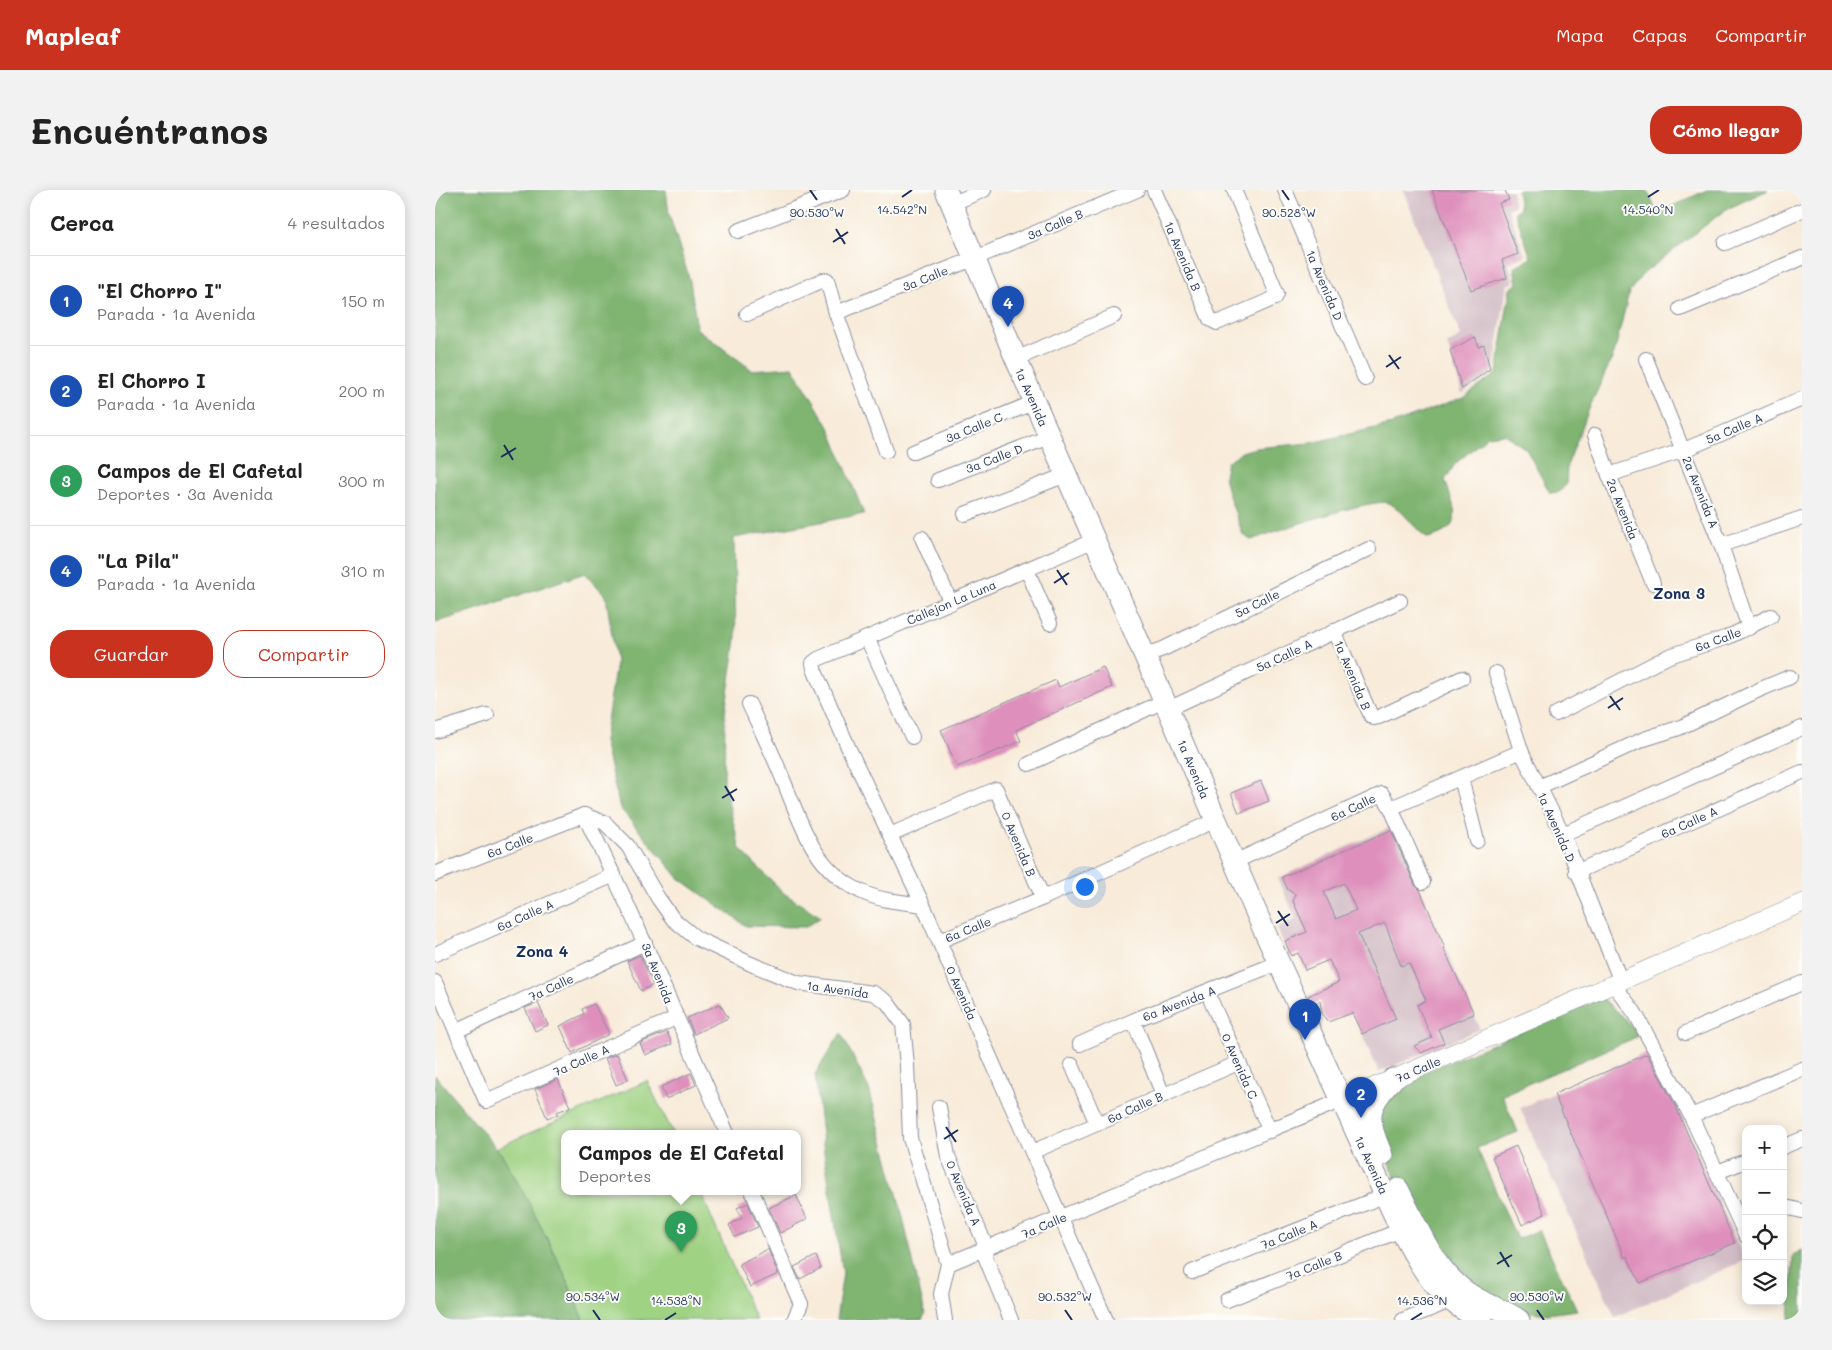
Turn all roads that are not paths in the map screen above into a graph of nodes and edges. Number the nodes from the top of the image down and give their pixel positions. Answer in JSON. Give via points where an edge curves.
{"nodes":[{"id":1,"x":843,"y":190,"type":"edge"},
{"id":2,"x":984,"y":190,"type":"edge"},
{"id":3,"x":1137,"y":190,"type":"edge"},
{"id":4,"x":1154,"y":190,"type":"edge"},
{"id":5,"x":1234,"y":190,"type":"edge"},
{"id":6,"x":1285,"y":190,"type":"edge"},
{"id":7,"x":948,"y":197,"type":"edge"},
{"id":8,"x":1802,"y":210,"type":"edge"},
{"id":9,"x":738,"y":231,"type":"dead end"},
{"id":10,"x":1725,"y":243,"type":"dead end"},
{"id":11,"x":1802,"y":258,"type":"edge"},
{"id":12,"x":973,"y":259,"type":"junction"},
{"id":13,"x":1680,"y":309,"type":"dead end"},
{"id":14,"x":836,"y":313,"type":"junction"},
{"id":15,"x":747,"y":314,"type":"dead end"},
{"id":16,"x":1114,"y":316,"type":"dead end"},
{"id":17,"x":1016,"y":359,"type":"junction"},
{"id":18,"x":1646,"y":359,"type":"dead end"},
{"id":19,"x":1365,"y":379,"type":"dead end"},
{"id":20,"x":1802,"y":399,"type":"edge"},
{"id":21,"x":1035,"y":402,"type":"junction"},
{"id":22,"x":1595,"y":435,"type":"dead end"},
{"id":23,"x":1049,"y":436,"type":"junction"},
{"id":24,"x":1684,"y":450,"type":"junction"},
{"id":25,"x":886,"y":451,"type":"dead end"},
{"id":26,"x":913,"y":452,"type":"dead end"},
{"id":27,"x":1066,"y":475,"type":"junction"},
{"id":28,"x":1609,"y":475,"type":"junction"},
{"id":29,"x":938,"y":480,"type":"dead end"},
{"id":30,"x":965,"y":514,"type":"dead end"},
{"id":31,"x":1802,"y":518,"type":"edge"},
{"id":32,"x":922,"y":538,"type":"dead end"},
{"id":33,"x":1095,"y":540,"type":"junction"},
{"id":34,"x":1721,"y":545,"type":"junction"},
{"id":35,"x":1369,"y":549,"type":"dead end"},
{"id":36,"x":1027,"y":570,"type":"junction"},
{"id":37,"x":1653,"y":582,"type":"dead end"},
{"id":38,"x":1399,"y":601,"type":"dead end"},
{"id":39,"x":951,"y":603,"type":"junction"},
{"id":40,"x":1771,"y":616,"type":"dead end"},
{"id":41,"x":1050,"y":623,"type":"dead end"},
{"id":42,"x":1749,"y":628,"type":"junction"},
{"id":43,"x":1335,"y":631,"type":"junction"},
{"id":44,"x":867,"y":638,"type":"junction"},
{"id":45,"x":1144,"y":656,"type":"junction"},
{"id":46,"x":814,"y":668,"type":"joint"},
{"id":47,"x":1496,"y":672,"type":"dead end"},
{"id":48,"x":1790,"y":677,"type":"dead end"},
{"id":49,"x":1462,"y":678,"type":"dead end"},
{"id":50,"x":749,"y":704,"type":"dead end"},
{"id":51,"x":1166,"y":705,"type":"junction"},
{"id":52,"x":1556,"y":714,"type":"dead end"},
{"id":53,"x":487,"y":716,"type":"dead end"},
{"id":54,"x":1802,"y":728,"type":"edge"},
{"id":55,"x":435,"y":731,"type":"edge"},
{"id":56,"x":912,"y":737,"type":"dead end"},
{"id":57,"x":1522,"y":754,"type":"junction"},
{"id":58,"x":1029,"y":764,"type":"dead end"},
{"id":59,"x":1802,"y":772,"type":"edge"},
{"id":60,"x":1461,"y":778,"type":"junction"},
{"id":61,"x":1539,"y":787,"type":"junction"},
{"id":62,"x":1391,"y":808,"type":"junction"},
{"id":63,"x":584,"y":815,"type":"junction"},
{"id":64,"x":1216,"y":820,"type":"junction"},
{"id":65,"x":1563,"y":834,"type":"junction"},
{"id":66,"x":889,"y":835,"type":"junction"},
{"id":67,"x":1477,"y":842,"type":"dead end"},
{"id":68,"x":1234,"y":862,"type":"junction"},
{"id":69,"x":1576,"y":872,"type":"junction"},
{"id":70,"x":435,"y":874,"type":"edge"},
{"id":71,"x":614,"y":875,"type":"junction"},
{"id":72,"x":1423,"y":882,"type":"dead end"},
{"id":73,"x":1043,"y":898,"type":"junction"},
{"id":74,"x":1802,"y":903,"type":"edge"},
{"id":75,"x":923,"y":905,"type":"junction"},
{"id":76,"x":939,"y":941,"type":"junction"},
{"id":77,"x":645,"y":943,"type":"junction"},
{"id":78,"x":435,"y":954,"type":"edge"},
{"id":79,"x":1278,"y":963,"type":"junction"},
{"id":80,"x":435,"y":982,"type":"edge"},
{"id":81,"x":1617,"y":983,"type":"junction"},
{"id":82,"x":1802,"y":983,"type":"edge"},
{"id":83,"x":1211,"y":1001,"type":"dead end"},
{"id":84,"x":676,"y":1018,"type":"junction"},
{"id":85,"x":1137,"y":1030,"type":"dead end"},
{"id":86,"x":456,"y":1031,"type":"junction"},
{"id":87,"x":1686,"y":1033,"type":"dead end"},
{"id":88,"x":1080,"y":1044,"type":"dead end"},
{"id":89,"x":1238,"y":1063,"type":"junction"},
{"id":90,"x":1072,"y":1065,"type":"dead end"},
{"id":91,"x":1802,"y":1070,"type":"edge"},
{"id":92,"x":1393,"y":1079,"type":"junction"},
{"id":93,"x":1163,"y":1095,"type":"junction"},
{"id":94,"x":1342,"y":1100,"type":"junction"},
{"id":95,"x":939,"y":1107,"type":"dead end"},
{"id":96,"x":1691,"y":1116,"type":"junction"},
{"id":97,"x":1097,"y":1124,"type":"junction"},
{"id":98,"x":726,"y":1130,"type":"edge"},
{"id":99,"x":1270,"y":1131,"type":"junction"},
{"id":100,"x":1802,"y":1139,"type":"edge"},
{"id":101,"x":1787,"y":1145,"type":"edge"},
{"id":102,"x":1032,"y":1152,"type":"junction"},
{"id":103,"x":1742,"y":1163,"type":"edge"},
{"id":104,"x":1717,"y":1172,"type":"junction"},
{"id":105,"x":754,"y":1195,"type":"edge"},
{"id":106,"x":1386,"y":1195,"type":"junction"},
{"id":107,"x":1787,"y":1209,"type":"edge"},
{"id":108,"x":1802,"y":1211,"type":"edge"},
{"id":109,"x":1061,"y":1218,"type":"junction"},
{"id":110,"x":1742,"y":1225,"type":"edge"},
{"id":111,"x":1401,"y":1230,"type":"junction"},
{"id":112,"x":985,"y":1250,"type":"junction"},
{"id":113,"x":948,"y":1264,"type":"junction"},
{"id":114,"x":1192,"y":1272,"type":"dead end"},
{"id":115,"x":1227,"y":1300,"type":"dead end"},
{"id":116,"x":1450,"y":1301,"type":"junction"},
{"id":117,"x":1428,"y":1315,"type":"edge"},
{"id":118,"x":794,"y":1320,"type":"edge"},
{"id":119,"x":945,"y":1320,"type":"edge"},
{"id":120,"x":1011,"y":1320,"type":"edge"},
{"id":121,"x":1106,"y":1320,"type":"edge"},
{"id":122,"x":1403,"y":1320,"type":"edge"},
{"id":123,"x":1482,"y":1320,"type":"edge"},
{"id":124,"x":1519,"y":1320,"type":"edge"}],
"edges":[{"from":1,"to":9,"type":"street"},
{"from":2,"to":7,"type":"street"},
{"from":3,"to":12,"type":"street","name":"3a Calle B"},
{"from":4,"to":5,"type":"street","name":"1a Avenida B","via":[[1213,322],[1217,323],[1277,296]]},
{"from":6,"to":19,"type":"street","name":"1a Avenida D"},
{"from":7,"to":12,"type":"main road","name":"1a Avenida"},
{"from":8,"to":10,"type":"street"},
{"from":11,"to":13,"type":"street"},
{"from":12,"to":14,"type":"street","name":"3a Calle"},
{"from":12,"to":17,"type":"main road","name":"1a Avenida"},
{"from":14,"to":15,"type":"street","via":[[827,280],[823,280]]},
{"from":14,"to":25,"type":"street"},
{"from":16,"to":17,"type":"street"},
{"from":17,"to":21,"type":"main road","name":"1a Avenida"},
{"from":18,"to":24,"type":"street","name":"2a Avenida A"},
{"from":20,"to":24,"type":"street","name":"5a Calle A"},
{"from":21,"to":23,"type":"main road","name":"1a Avenida"},
{"from":21,"to":26,"type":"street","name":"3a Calle C"},
{"from":22,"to":28,"type":"street","name":"2a Avenida"},
{"from":23,"to":27,"type":"main road","name":"1a Avenida"},
{"from":23,"to":29,"type":"street","name":"3a Calle D"},
{"from":24,"to":28,"type":"street","name":"5a Calle A"},
{"from":24,"to":34,"type":"street","name":"2a Avenida A"},
{"from":27,"to":30,"type":"street"},
{"from":27,"to":33,"type":"main road","name":"1a Avenida"},
{"from":28,"to":37,"type":"street","name":"2a Avenida"},
{"from":31,"to":34,"type":"street"},
{"from":32,"to":39,"type":"street"},
{"from":33,"to":36,"type":"street","name":"Callejon La Luna"},
{"from":33,"to":45,"type":"main road","name":"1a Avenida"},
{"from":34,"to":42,"type":"street","name":"2a Avenida A"},
{"from":35,"to":45,"type":"street","name":"5a Calle"},
{"from":36,"to":39,"type":"street","name":"Callejon La Luna"},
{"from":36,"to":41,"type":"street"},
{"from":38,"to":43,"type":"street","name":"5a Calle A"},
{"from":39,"to":44,"type":"street","name":"Callejon La Luna"},
{"from":40,"to":42,"type":"street","name":"6a Calle"},
{"from":42,"to":52,"type":"street","name":"6a Calle","via":[[1669,656]]},
{"from":43,"to":49,"type":"street","name":"1a Avenida B","via":[[1374,718]]},
{"from":43,"to":51,"type":"street","name":"5a Calle A"},
{"from":44,"to":46,"type":"street","name":"Callejon La Luna","via":[[818,659],[813,663]]},
{"from":44,"to":56,"type":"street"},
{"from":45,"to":51,"type":"main road","name":"1a Avenida"},
{"from":46,"to":66,"type":"street","name":"0 Avenida"},
{"from":47,"to":57,"type":"street","name":"1a Avenida D"},
{"from":48,"to":61,"type":"street"},
{"from":50,"to":75,"type":"street","via":[[808,840],[820,859],[860,892],[886,900]]},
{"from":51,"to":58,"type":"street"},
{"from":51,"to":64,"type":"main road","name":"1a Avenida"},
{"from":53,"to":55,"type":"street"},
{"from":54,"to":65,"type":"street"},
{"from":57,"to":60,"type":"street","name":"6a Calle","via":[[1517,753]]},
{"from":57,"to":61,"type":"street","name":"1a Avenida D"},
{"from":59,"to":69,"type":"street","name":"6a Calle A"},
{"from":60,"to":62,"type":"street","name":"6a Calle"},
{"from":60,"to":67,"type":"street"},
{"from":61,"to":65,"type":"street","name":"1a Avenida D"},
{"from":62,"to":68,"type":"street","name":"6a Calle","via":[[1380,794]]},
{"from":62,"to":72,"type":"street"},
{"from":63,"to":70,"type":"street","name":"6a Calle"},
{"from":63,"to":71,"type":"street","name":"3a Avenida"},
{"from":63,"to":113,"type":"street","name":"1a Avenida","via":[[605,823],[628,846],[673,919],[696,938],[798,983],[873,993],[887,1002],[903,1024],[910,1138]]},
{"from":64,"to":68,"type":"main road","name":"1a Avenida"},
{"from":64,"to":73,"type":"street","name":"6a Calle"},
{"from":65,"to":69,"type":"street","name":"1a Avenida D"},
{"from":66,"to":73,"type":"street","name":"0 Avenida B","via":[[996,789]]},
{"from":66,"to":75,"type":"street","name":"0 Avenida"},
{"from":68,"to":79,"type":"main road","name":"1a Avenida"},
{"from":69,"to":81,"type":"street","name":"1a Avenida D"},
{"from":71,"to":77,"type":"street","name":"3a Avenida"},
{"from":71,"to":78,"type":"street","name":"6a Calle A"},
{"from":73,"to":76,"type":"street","name":"6a Calle"},
{"from":74,"to":81,"type":"street","name":"7a Calle"},
{"from":75,"to":76,"type":"street","name":"0 Avenida"},
{"from":76,"to":102,"type":"street","name":"0 Avenida"},
{"from":77,"to":84,"type":"street","name":"3a Avenida"},
{"from":77,"to":86,"type":"street","name":"7a Calle"},
{"from":79,"to":88,"type":"street","name":"6a Avenida A"},
{"from":79,"to":94,"type":"main road","name":"1a Avenida"},
{"from":80,"to":86,"type":"street"},
{"from":81,"to":92,"type":"street","name":"7a Calle"},
{"from":81,"to":96,"type":"street","name":"1a Avenida D"},
{"from":82,"to":87,"type":"street"},
{"from":83,"to":89,"type":"street","name":"0 Avenida C"},
{"from":84,"to":86,"type":"street","name":"7a Calle A","via":[[486,1101]]},
{"from":84,"to":98,"type":"street","name":"3a Avenida"},
{"from":85,"to":93,"type":"street"},
{"from":89,"to":93,"type":"street","name":"6a Calle B"},
{"from":89,"to":99,"type":"street","name":"0 Avenida C"},
{"from":90,"to":97,"type":"street"},
{"from":91,"to":96,"type":"street"},
{"from":92,"to":94,"type":"street","name":"7a Calle"},
{"from":92,"to":124,"type":"main road","via":[[1379,1096],[1370,1120],[1375,1139],[1414,1221],[1431,1252],[1457,1285],[1479,1301]]},
{"from":93,"to":97,"type":"street","name":"6a Calle B"},
{"from":94,"to":99,"type":"street","name":"7a Calle"},
{"from":94,"to":106,"type":"main road","name":"1a Avenida"},
{"from":95,"to":112,"type":"street","name":"0 Avenida A","via":[[948,1156]]},
{"from":96,"to":104,"type":"street","name":"1a Avenida D"},
{"from":97,"to":102,"type":"street","name":"6a Calle B"},
{"from":99,"to":109,"type":"street","name":"7a Calle"},
{"from":100,"to":101,"type":"street"},
{"from":102,"to":109,"type":"street","name":"0 Avenida"},
{"from":103,"to":104,"type":"street"},
{"from":104,"to":110,"type":"street","name":"1a Avenida D"},
{"from":105,"to":118,"type":"street","via":[[801,1304]]},
{"from":106,"to":111,"type":"main road","name":"1a Avenida"},
{"from":106,"to":114,"type":"street","name":"7a Calle A"},
{"from":107,"to":108,"type":"street"},
{"from":109,"to":112,"type":"street","name":"7a Calle"},
{"from":109,"to":121,"type":"street","name":"0 Avenida"},
{"from":111,"to":115,"type":"street","name":"7a Calle B"},
{"from":111,"to":116,"type":"main road","name":"1a Avenida","via":[[1426,1275]]},
{"from":112,"to":113,"type":"street","name":"7a Calle"},
{"from":112,"to":120,"type":"street","name":"0 Avenida A"},
{"from":113,"to":119,"type":"street","name":"1a Avenida","via":[[941,1294]]},
{"from":116,"to":117,"type":"street"},
{"from":116,"to":123,"type":"main road","name":"1a Avenida"},
{"from":117,"to":122,"type":"street"}]}
